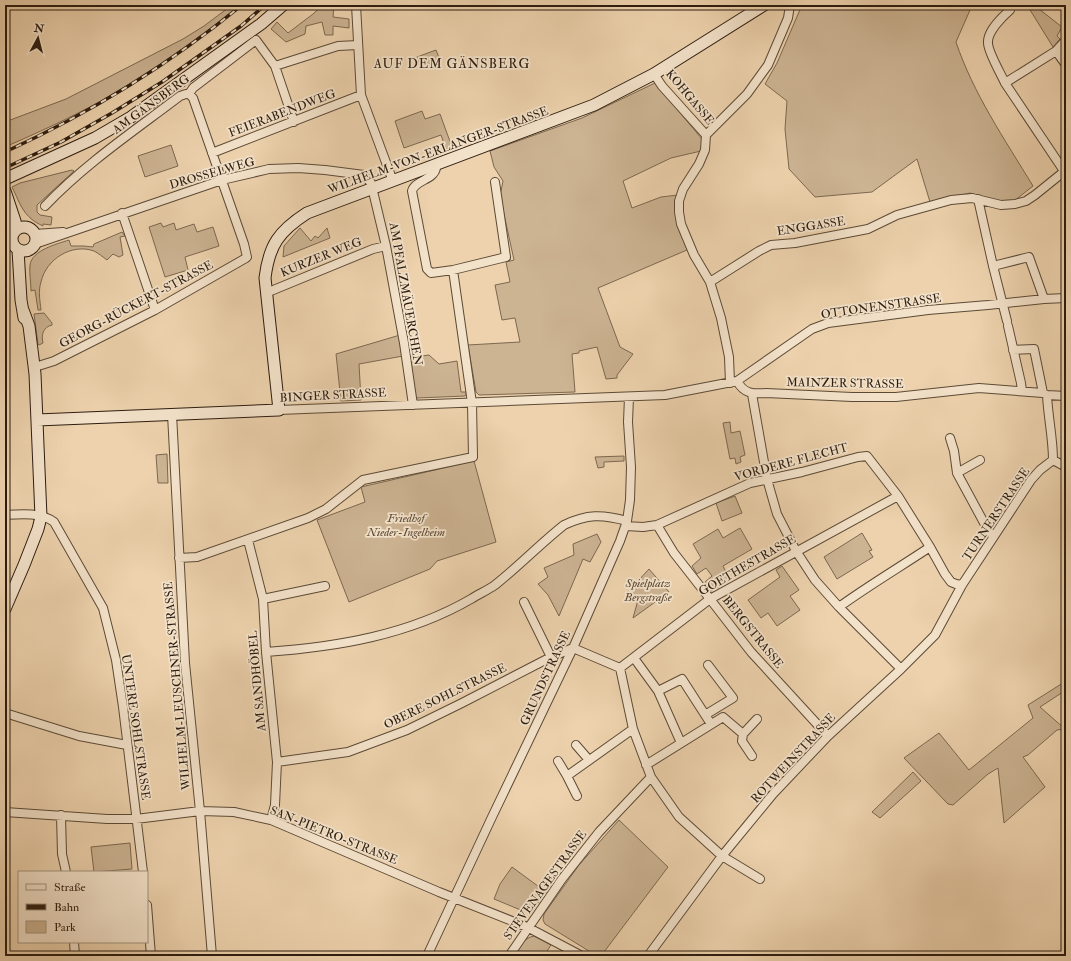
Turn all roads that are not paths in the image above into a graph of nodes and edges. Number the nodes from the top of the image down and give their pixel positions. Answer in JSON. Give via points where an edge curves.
{"nodes":[{"id":1,"x":284,"y":5,"type":"edge"},
{"id":2,"x":356,"y":5,"type":"edge"},
{"id":3,"x":764,"y":5,"type":"edge"},
{"id":4,"x":790,"y":5,"type":"edge"},
{"id":5,"x":1010,"y":10,"type":"dead end"},
{"id":6,"x":1066,"y":40,"type":"edge"},
{"id":7,"x":358,"y":45,"type":"junction"},
{"id":8,"x":1056,"y":50,"type":"junction"},
{"id":9,"x":1066,"y":65,"type":"edge"},
{"id":10,"x":275,"y":66,"type":"junction"},
{"id":11,"x":654,"y":74,"type":"junction"},
{"id":12,"x":1005,"y":83,"type":"junction"},
{"id":13,"x":189,"y":94,"type":"junction"},
{"id":14,"x":361,"y":96,"type":"junction"},
{"id":15,"x":294,"y":122,"type":"junction"},
{"id":16,"x":706,"y":135,"type":"junction"},
{"id":17,"x":212,"y":153,"type":"junction"},
{"id":18,"x":434,"y":164,"type":"junction"},
{"id":19,"x":1065,"y":171,"type":"edge"},
{"id":20,"x":5,"y":178,"type":"edge"},
{"id":21,"x":222,"y":180,"type":"junction"},
{"id":22,"x":394,"y":180,"type":"junction"},
{"id":23,"x":495,"y":182,"type":"dead end"},
{"id":24,"x":372,"y":188,"type":"junction"},
{"id":25,"x":6,"y":194,"type":"edge"},
{"id":26,"x":978,"y":199,"type":"junction"},
{"id":27,"x":45,"y":206,"type":"dead end"},
{"id":28,"x":122,"y":213,"type":"junction"},
{"id":29,"x":11,"y":235,"type":"edge"},
{"id":30,"x":23,"y":243,"type":"edge"},
{"id":31,"x":386,"y":246,"type":"junction"},
{"id":32,"x":993,"y":266,"type":"junction"},
{"id":33,"x":453,"y":270,"type":"junction"},
{"id":34,"x":710,"y":282,"type":"junction"},
{"id":35,"x":266,"y":293,"type":"junction"},
{"id":36,"x":1066,"y":298,"type":"edge"},
{"id":37,"x":1044,"y":299,"type":"junction"},
{"id":38,"x":1003,"y":304,"type":"junction"},
{"id":39,"x":155,"y":310,"type":"junction"},
{"id":40,"x":1013,"y":350,"type":"junction"},
{"id":41,"x":35,"y":367,"type":"junction"},
{"id":42,"x":734,"y":382,"type":"junction"},
{"id":43,"x":1022,"y":391,"type":"junction"},
{"id":44,"x":1044,"y":391,"type":"junction"},
{"id":45,"x":752,"y":394,"type":"junction"},
{"id":46,"x":1066,"y":396,"type":"edge"},
{"id":47,"x":629,"y":397,"type":"junction"},
{"id":48,"x":472,"y":403,"type":"junction"},
{"id":49,"x":413,"y":405,"type":"junction"},
{"id":50,"x":279,"y":410,"type":"junction"},
{"id":51,"x":172,"y":414,"type":"junction"},
{"id":52,"x":37,"y":420,"type":"junction"},
{"id":53,"x":950,"y":438,"type":"dead end"},
{"id":54,"x":980,"y":460,"type":"dead end"},
{"id":55,"x":1053,"y":460,"type":"junction"},
{"id":56,"x":1066,"y":467,"type":"edge"},
{"id":57,"x":957,"y":473,"type":"junction"},
{"id":58,"x":767,"y":480,"type":"junction"},
{"id":59,"x":898,"y":496,"type":"junction"},
{"id":60,"x":8,"y":515,"type":"edge"},
{"id":61,"x":41,"y":517,"type":"junction"},
{"id":62,"x":626,"y":523,"type":"junction"},
{"id":63,"x":657,"y":526,"type":"junction"},
{"id":64,"x":994,"y":536,"type":"junction"},
{"id":65,"x":248,"y":540,"type":"junction"},
{"id":66,"x":930,"y":547,"type":"junction"},
{"id":67,"x":796,"y":551,"type":"junction"},
{"id":68,"x":179,"y":558,"type":"junction"},
{"id":69,"x":962,"y":585,"type":"junction"},
{"id":70,"x":325,"y":586,"type":"dead end"},
{"id":71,"x":710,"y":598,"type":"junction"},
{"id":72,"x":263,"y":599,"type":"junction"},
{"id":73,"x":524,"y":602,"type":"dead end"},
{"id":74,"x":839,"y":608,"type":"junction"},
{"id":75,"x":5,"y":609,"type":"edge"},
{"id":76,"x":573,"y":648,"type":"junction"},
{"id":77,"x":266,"y":652,"type":"junction"},
{"id":78,"x":551,"y":657,"type":"junction"},
{"id":79,"x":634,"y":658,"type":"junction"},
{"id":80,"x":708,"y":665,"type":"dead end"},
{"id":81,"x":620,"y":668,"type":"junction"},
{"id":82,"x":901,"y":669,"type":"junction"},
{"id":83,"x":658,"y":691,"type":"junction"},
{"id":84,"x":5,"y":713,"type":"edge"},
{"id":85,"x":705,"y":715,"type":"junction"},
{"id":86,"x":757,"y":719,"type":"dead end"},
{"id":87,"x":711,"y":724,"type":"junction"},
{"id":88,"x":633,"y":729,"type":"junction"},
{"id":89,"x":743,"y":734,"type":"junction"},
{"id":90,"x":828,"y":736,"type":"junction"},
{"id":91,"x":681,"y":743,"type":"junction"},
{"id":92,"x":127,"y":745,"type":"junction"},
{"id":93,"x":576,"y":745,"type":"dead end"},
{"id":94,"x":752,"y":756,"type":"dead end"},
{"id":95,"x":589,"y":760,"type":"junction"},
{"id":96,"x":558,"y":761,"type":"dead end"},
{"id":97,"x":277,"y":762,"type":"junction"},
{"id":98,"x":646,"y":765,"type":"junction"},
{"id":99,"x":567,"y":776,"type":"junction"},
{"id":100,"x":651,"y":777,"type":"junction"},
{"id":101,"x":577,"y":796,"type":"dead end"},
{"id":102,"x":200,"y":811,"type":"junction"},
{"id":103,"x":5,"y":812,"type":"edge"},
{"id":104,"x":61,"y":815,"type":"junction"},
{"id":105,"x":136,"y":819,"type":"junction"},
{"id":106,"x":271,"y":820,"type":"junction"},
{"id":107,"x":722,"y":856,"type":"junction"},
{"id":108,"x":66,"y":871,"type":"edge"},
{"id":109,"x":143,"y":871,"type":"edge"},
{"id":110,"x":760,"y":879,"type":"dead end"},
{"id":111,"x":455,"y":898,"type":"junction"},
{"id":112,"x":148,"y":918,"type":"edge"},
{"id":113,"x":528,"y":928,"type":"junction"},
{"id":114,"x":74,"y":943,"type":"edge"},
{"id":115,"x":75,"y":956,"type":"edge"},
{"id":116,"x":151,"y":956,"type":"edge"},
{"id":117,"x":212,"y":956,"type":"edge"},
{"id":118,"x":427,"y":956,"type":"edge"},
{"id":119,"x":509,"y":956,"type":"edge"},
{"id":120,"x":582,"y":956,"type":"edge"},
{"id":121,"x":648,"y":956,"type":"edge"}],
"edges":[{"from":1,"to":20,"type":"main road","via":[[131,117],[95,138]]},
{"from":2,"to":7,"type":"street"},
{"from":3,"to":11,"type":"main road","name":"WILHELM-VON-ERLANGER-STRASSE"},
{"from":4,"to":16,"type":"street","via":[[788,18],[768,65],[747,94]]},
{"from":5,"to":12,"type":"street","via":[[995,26],[988,43]]},
{"from":6,"to":8,"type":"street"},
{"from":7,"to":10,"type":"street","via":[[338,46]]},
{"from":7,"to":14,"type":"street"},
{"from":8,"to":9,"type":"street"},
{"from":8,"to":12,"type":"street"},
{"from":10,"to":13,"type":"street","name":"AM GÄNSBERG","via":[[256,40],[193,88]]},
{"from":10,"to":15,"type":"street"},
{"from":11,"to":16,"type":"street","name":"KOHGASSE"},
{"from":11,"to":18,"type":"main road","name":"WILHELM-VON-ERLANGER-STRASSE","via":[[594,105]]},
{"from":12,"to":19,"type":"street"},
{"from":13,"to":17,"type":"street","via":[[193,98]]},
{"from":13,"to":27,"type":"street","name":"AM GÄNSBERG","via":[[180,96],[88,165]]},
{"from":14,"to":15,"type":"street","name":"FEIERABENDWEG"},
{"from":14,"to":22,"type":"street"},
{"from":15,"to":17,"type":"street","name":"FEIERABENDWEG"},
{"from":16,"to":34,"type":"street","via":[[699,164],[680,195],[678,207],[681,224],[694,255]]},
{"from":17,"to":21,"type":"street"},
{"from":18,"to":22,"type":"main road","name":"WILHELM-VON-ERLANGER-STRASSE"},
{"from":18,"to":33,"type":"street","via":[[434,174],[414,186],[412,191],[428,272],[434,274]]},
{"from":19,"to":26,"type":"street","name":"ENGGASSE","via":[[1026,201],[1001,205]]},
{"from":21,"to":24,"type":"street","name":"DROSSELWEG","via":[[269,169],[298,168],[360,174],[369,179]]},
{"from":21,"to":28,"type":"street","name":"DROSSELWEG"},
{"from":21,"to":39,"type":"street","name":"GEORG-RÜCKERT-STRASSE","via":[[247,257]]},
{"from":22,"to":24,"type":"main road","name":"WILHELM-VON-ERLANGER-STRASSE"},
{"from":23,"to":33,"type":"street","via":[[506,257]]},
{"from":24,"to":31,"type":"street","name":"AM PFALZMÄUERCHEN"},
{"from":24,"to":35,"type":"main road","name":"WILHELM-VON-ERLANGER-STRASSE","via":[[307,213],[284,230],[272,249],[267,264]]},
{"from":25,"to":29,"type":"main road","via":[[15,221]]},
{"from":25,"to":30,"type":"main road"},
{"from":26,"to":32,"type":"street"},
{"from":26,"to":34,"type":"street","name":"ENGGASSE","via":[[951,200],[928,205],[897,215],[868,229],[771,245]]},
{"from":28,"to":30,"type":"street","name":"DROSSELWEG","via":[[79,230]]},
{"from":28,"to":39,"type":"street"},
{"from":29,"to":30,"type":"main road","via":[[12,242]]},
{"from":29,"to":30,"type":"main road","via":[[20,228]]},
{"from":30,"to":41,"type":"main road","via":[[20,280],[23,310],[29,326]]},
{"from":31,"to":35,"type":"street","name":"KURZER WEG"},
{"from":31,"to":49,"type":"street","name":"AM PFALZMÄUERCHEN"},
{"from":32,"to":37,"type":"street","via":[[1029,257]]},
{"from":32,"to":38,"type":"street"},
{"from":33,"to":48,"type":"street"},
{"from":34,"to":42,"type":"street","via":[[721,318]]},
{"from":35,"to":50,"type":"main road","name":"WILHELM-VON-ERLANGER-STRASSE"},
{"from":36,"to":37,"type":"street","name":"OTTONENSTRASSE"},
{"from":37,"to":38,"type":"street","name":"OTTONENSTRASSE"},
{"from":38,"to":40,"type":"street"},
{"from":38,"to":42,"type":"street","name":"OTTONENSTRASSE","via":[[928,310],[828,323],[812,329]]},
{"from":39,"to":41,"type":"street","name":"GEORG-RÜCKERT-STRASSE","via":[[54,361]]},
{"from":40,"to":43,"type":"street"},
{"from":40,"to":44,"type":"street","via":[[1034,349]]},
{"from":41,"to":52,"type":"main road"},
{"from":42,"to":45,"type":"street"},
{"from":42,"to":47,"type":"street","via":[[665,395]]},
{"from":43,"to":44,"type":"street","name":"MAINZER STRASSE"},
{"from":43,"to":45,"type":"street","name":"MAINZER STRASSE","via":[[980,388],[896,397]]},
{"from":44,"to":46,"type":"street","name":"MAINZER STRASSE"},
{"from":44,"to":55,"type":"street","via":[[1053,444]]},
{"from":45,"to":58,"type":"street"},
{"from":47,"to":48,"type":"street","name":"BINGER STRASSE"},
{"from":47,"to":62,"type":"street","name":"GRUNDSTRASSE","via":[[631,472]]},
{"from":48,"to":49,"type":"street","name":"BINGER STRASSE"},
{"from":48,"to":65,"type":"street","via":[[472,457],[363,480],[326,509]]},
{"from":49,"to":50,"type":"street","name":"BINGER STRASSE"},
{"from":50,"to":51,"type":"main road","name":"BINGER STRASSE"},
{"from":51,"to":52,"type":"main road","name":"BINGER STRASSE"},
{"from":51,"to":68,"type":"street","name":"WILHELM-LEUSCHNER-STRASSE"},
{"from":52,"to":61,"type":"main road"},
{"from":53,"to":57,"type":"street"},
{"from":54,"to":57,"type":"street"},
{"from":55,"to":56,"type":"street"},
{"from":55,"to":64,"type":"street","name":"TURNERSTRASSE","via":[[1031,480]]},
{"from":57,"to":64,"type":"street","via":[[989,532]]},
{"from":58,"to":59,"type":"street","name":"VORDERE FLECHT","via":[[867,456]]},
{"from":58,"to":63,"type":"street","name":"VORDERE FLECHT","via":[[750,483]]},
{"from":58,"to":67,"type":"street","via":[[777,514]]},
{"from":59,"to":66,"type":"street"},
{"from":59,"to":67,"type":"street","name":"GOETHESTRASSE"},
{"from":60,"to":61,"type":"street","via":[[27,514]]},
{"from":61,"to":75,"type":"main road"},
{"from":61,"to":92,"type":"street","name":"UNTERE SOHLSTRASSE","via":[[54,522],[103,608],[116,660]]},
{"from":62,"to":63,"type":"street","via":[[643,527]]},
{"from":62,"to":76,"type":"street","name":"GRUNDSTRASSE","via":[[610,567]]},
{"from":62,"to":77,"type":"street","via":[[606,515],[576,519],[564,524],[494,586],[435,617],[378,636],[347,643]]},
{"from":63,"to":71,"type":"street","name":"BERGSTRASSE","via":[[674,553]]},
{"from":64,"to":69,"type":"street","name":"TURNERSTRASSE"},
{"from":65,"to":68,"type":"street","via":[[197,558]]},
{"from":65,"to":72,"type":"street","name":"AM SANDHÖBEL"},
{"from":66,"to":69,"type":"street","via":[[948,578]]},
{"from":66,"to":74,"type":"street","via":[[863,589]]},
{"from":67,"to":71,"type":"street","name":"GOETHESTRASSE"},
{"from":67,"to":74,"type":"street","via":[[815,580]]},
{"from":68,"to":102,"type":"street","name":"WILHELM-LEUSCHNER-STRASSE","via":[[185,663]]},
{"from":69,"to":82,"type":"street","name":"ROTWEINSTRASSE","via":[[935,635]]},
{"from":70,"to":72,"type":"street"},
{"from":71,"to":79,"type":"street","name":"GOETHESTRASSE"},
{"from":71,"to":90,"type":"street","name":"BERGSTRASSE","via":[[751,652]]},
{"from":72,"to":77,"type":"street","name":"AM SANDHÖBEL"},
{"from":73,"to":78,"type":"street"},
{"from":74,"to":82,"type":"street"},
{"from":76,"to":78,"type":"street","name":"OBERE SOHLSTRASSE"},
{"from":76,"to":81,"type":"street"},
{"from":76,"to":111,"type":"street","name":"GRUNDSTRASSE"},
{"from":77,"to":97,"type":"street","name":"AM SANDHÖBEL"},
{"from":78,"to":97,"type":"street","name":"OBERE SOHLSTRASSE","via":[[407,730],[348,752]]},
{"from":79,"to":81,"type":"street","name":"GOETHESTRASSE"},
{"from":79,"to":83,"type":"street"},
{"from":80,"to":85,"type":"street","via":[[733,698]]},
{"from":81,"to":88,"type":"street"},
{"from":82,"to":90,"type":"street","name":"ROTWEINSTRASSE"},
{"from":83,"to":85,"type":"street","via":[[682,679]]},
{"from":83,"to":91,"type":"street"},
{"from":84,"to":92,"type":"street","via":[[79,736]]},
{"from":85,"to":87,"type":"street"},
{"from":86,"to":89,"type":"street"},
{"from":87,"to":89,"type":"street","via":[[723,716]]},
{"from":87,"to":91,"type":"street"},
{"from":88,"to":95,"type":"street"},
{"from":88,"to":98,"type":"street"},
{"from":89,"to":94,"type":"street","via":[[742,741]]},
{"from":90,"to":107,"type":"street","name":"ROTWEINSTRASSE","via":[[773,794]]},
{"from":91,"to":98,"type":"street"},
{"from":92,"to":105,"type":"street","name":"UNTERE SOHLSTRASSE"},
{"from":93,"to":95,"type":"street"},
{"from":95,"to":99,"type":"street"},
{"from":96,"to":99,"type":"street"},
{"from":97,"to":106,"type":"street","name":"AM SANDHÖBEL","via":[[275,805]]},
{"from":98,"to":100,"type":"street"},
{"from":99,"to":101,"type":"street"},
{"from":100,"to":107,"type":"street","via":[[679,817]]},
{"from":100,"to":113,"type":"street","name":"STEVENAGESTRASSE","via":[[599,832]]},
{"from":102,"to":105,"type":"street","name":"SAN-PIETRO-STRASSE"},
{"from":102,"to":106,"type":"street","name":"SAN-PIETRO-STRASSE","via":[[234,812]]},
{"from":102,"to":117,"type":"street","name":"WILHELM-LEUSCHNER-STRASSE"},
{"from":103,"to":104,"type":"street","name":"SAN-PIETRO-STRASSE"},
{"from":104,"to":105,"type":"street","name":"SAN-PIETRO-STRASSE"},
{"from":104,"to":108,"type":"street","via":[[62,854]]},
{"from":105,"to":109,"type":"street","name":"UNTERE SOHLSTRASSE"},
{"from":106,"to":111,"type":"street","name":"SAN-PIETRO-STRASSE"},
{"from":107,"to":110,"type":"street"},
{"from":107,"to":121,"type":"street","name":"ROTWEINSTRASSE"},
{"from":111,"to":113,"type":"street","name":"SAN-PIETRO-STRASSE"},
{"from":111,"to":118,"type":"street","name":"GRUNDSTRASSE"},
{"from":112,"to":116,"type":"street"},
{"from":113,"to":119,"type":"street","name":"STEVENAGESTRASSE"},
{"from":113,"to":120,"type":"street","name":"SAN-PIETRO-STRASSE"},
{"from":114,"to":115,"type":"street"}]}
